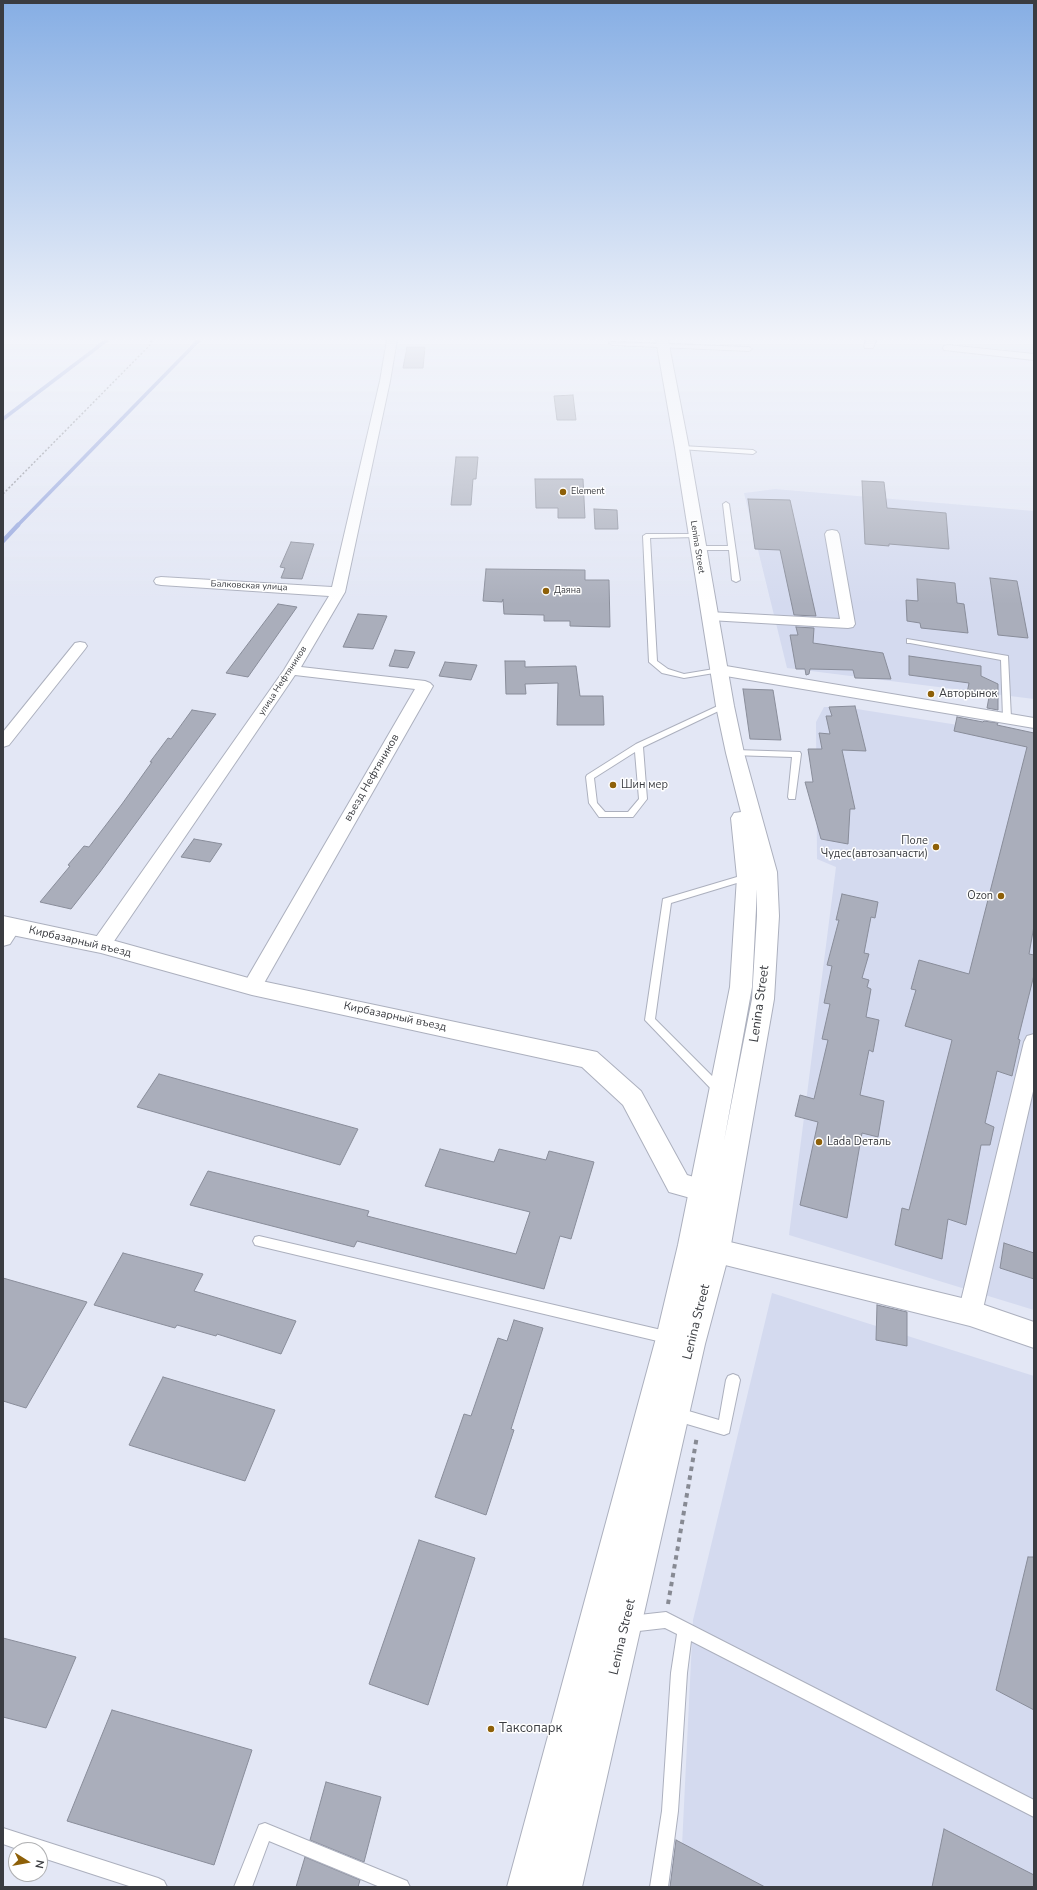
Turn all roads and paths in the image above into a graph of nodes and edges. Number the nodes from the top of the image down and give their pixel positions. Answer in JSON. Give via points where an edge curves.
{"nodes":[{"id":1,"x":68,"y":428,"type":"edge"},
{"id":2,"x":374,"y":428,"type":"edge"},
{"id":3,"x":678,"y":428,"type":"edge"},
{"id":4,"x":682,"y":448,"type":"junction"},
{"id":5,"x":753,"y":452,"type":"dead end"},
{"id":6,"x":3,"y":494,"type":"edge"},
{"id":7,"x":726,"y":504,"type":"dead end"},
{"id":8,"x":832,"y":534,"type":"dead end"},
{"id":9,"x":697,"y":542,"type":"junction"},
{"id":10,"x":732,"y":548,"type":"junction"},
{"id":11,"x":736,"y":580,"type":"dead end"},
{"id":12,"x":161,"y":581,"type":"dead end"},
{"id":13,"x":338,"y":592,"type":"junction"},
{"id":14,"x":709,"y":616,"type":"junction"},
{"id":15,"x":910,"y":641,"type":"dead end"},
{"id":16,"x":80,"y":646,"type":"dead end"},
{"id":17,"x":291,"y":670,"type":"junction"},
{"id":18,"x":720,"y":670,"type":"junction"},
{"id":19,"x":725,"y":706,"type":"junction"},
{"id":20,"x":1007,"y":718,"type":"junction"},
{"id":21,"x":1034,"y":723,"type":"edge"},
{"id":22,"x":3,"y":742,"type":"edge"},
{"id":23,"x":639,"y":746,"type":"junction"},
{"id":24,"x":735,"y":753,"type":"junction"},
{"id":25,"x":792,"y":797,"type":"dead end"},
{"id":26,"x":747,"y":877,"type":"junction"},
{"id":27,"x":6,"y":930,"type":"edge"},
{"id":28,"x":101,"y":945,"type":"junction"},
{"id":29,"x":252,"y":987,"type":"junction"},
{"id":30,"x":1034,"y":1042,"type":"edge"},
{"id":31,"x":722,"y":1092,"type":"junction"},
{"id":32,"x":1027,"y":1105,"type":"edge"},
{"id":33,"x":702,"y":1191,"type":"junction"},
{"id":34,"x":726,"y":1196,"type":"junction"},
{"id":35,"x":259,"y":1241,"type":"dead end"},
{"id":36,"x":703,"y":1248,"type":"junction"},
{"id":37,"x":970,"y":1314,"type":"junction"},
{"id":38,"x":1034,"y":1335,"type":"edge"},
{"id":39,"x":680,"y":1341,"type":"junction"},
{"id":40,"x":733,"y":1380,"type":"dead end"},
{"id":41,"x":687,"y":1418,"type":"junction"},
{"id":42,"x":666,"y":1620,"type":"junction"},
{"id":43,"x":626,"y":1624,"type":"junction"},
{"id":44,"x":685,"y":1630,"type":"junction"},
{"id":45,"x":1034,"y":1809,"type":"edge"},
{"id":46,"x":3,"y":1836,"type":"edge"},
{"id":47,"x":158,"y":1887,"type":"edge"},
{"id":48,"x":243,"y":1887,"type":"edge"},
{"id":49,"x":401,"y":1887,"type":"edge"},
{"id":50,"x":526,"y":1887,"type":"edge"},
{"id":51,"x":563,"y":1887,"type":"edge"},
{"id":52,"x":659,"y":1887,"type":"edge"}],
"edges":[{"from":1,"to":6,"type":"path"},
{"from":2,"to":13,"type":"street","name":"улица Нефтяников"},
{"from":3,"to":4,"type":"main road","name":"Lenina Street"},
{"from":4,"to":5,"type":"lane"},
{"from":4,"to":9,"type":"main road","name":"Lenina Street"},
{"from":7,"to":10,"type":"lane"},
{"from":8,"to":14,"type":"street","via":[[848,624]]},
{"from":9,"to":10,"type":"lane"},
{"from":9,"to":14,"type":"main road","name":"Lenina Street"},
{"from":9,"to":18,"type":"lane","via":[[646,536],[653,662],[665,671],[684,676]]},
{"from":10,"to":11,"type":"lane"},
{"from":12,"to":13,"type":"street","name":"Балковская улица"},
{"from":13,"to":17,"type":"street","name":"улица Нефтяников"},
{"from":14,"to":18,"type":"main road","name":"Lenina Street"},
{"from":15,"to":20,"type":"lane","via":[[1005,658]]},
{"from":16,"to":22,"type":"street"},
{"from":17,"to":28,"type":"street","name":"улица Нефтяников"},
{"from":17,"to":29,"type":"street","name":"въезд Нефтяников","via":[[425,686]]},
{"from":18,"to":19,"type":"main road","name":"Lenina Street"},
{"from":18,"to":20,"type":"main road"},
{"from":19,"to":23,"type":"lane"},
{"from":19,"to":24,"type":"main road","name":"Lenina Street"},
{"from":20,"to":21,"type":"main road"},
{"from":23,"to":23,"type":"lane","via":[[590,777],[593,803],[602,816],[630,815],[643,799]]},
{"from":24,"to":25,"type":"lane","via":[[797,754]]},
{"from":24,"to":26,"type":"main road","name":"Lenina Street"},
{"from":24,"to":34,"type":"main road","name":"Lenina Street","via":[[767,872],[768,916],[763,999]]},
{"from":26,"to":31,"type":"main road","name":"Lenina Street","via":[[741,987]]},
{"from":26,"to":31,"type":"lane","via":[[666,901],[650,1020]]},
{"from":27,"to":28,"type":"main road","name":"Кирбазарный въезд"},
{"from":28,"to":29,"type":"main road","name":"Кирбазарный въезд"},
{"from":29,"to":33,"type":"main road","name":"Кирбазарный въезд","via":[[589,1058],[632,1098],[678,1184]]},
{"from":30,"to":32,"type":"street"},
{"from":31,"to":33,"type":"main road","name":"Lenina Street"},
{"from":32,"to":37,"type":"street"},
{"from":33,"to":34,"type":"main road","name":"Кирбазарный въезд"},
{"from":33,"to":36,"type":"main road","name":"Lenina Street"},
{"from":34,"to":36,"type":"main road","name":"Lenina Street"},
{"from":35,"to":39,"type":"lane"},
{"from":36,"to":37,"type":"main road"},
{"from":36,"to":39,"type":"main road","name":"Lenina Street"},
{"from":37,"to":38,"type":"main road"},
{"from":39,"to":41,"type":"main road","name":"Lenina Street"},
{"from":39,"to":50,"type":"main road","name":"Lenina Street"},
{"from":40,"to":41,"type":"lane","via":[[724,1428]]},
{"from":41,"to":42,"type":"path"},
{"from":41,"to":43,"type":"main road","name":"Lenina Street"},
{"from":42,"to":43,"type":"lane"},
{"from":42,"to":44,"type":"lane"},
{"from":43,"to":51,"type":"main road","name":"Lenina Street"},
{"from":44,"to":45,"type":"lane"},
{"from":44,"to":52,"type":"lane","via":[[679,1673],[670,1811]]},
{"from":46,"to":47,"type":"lane"},
{"from":48,"to":49,"type":"lane","via":[[265,1831]]}]}
